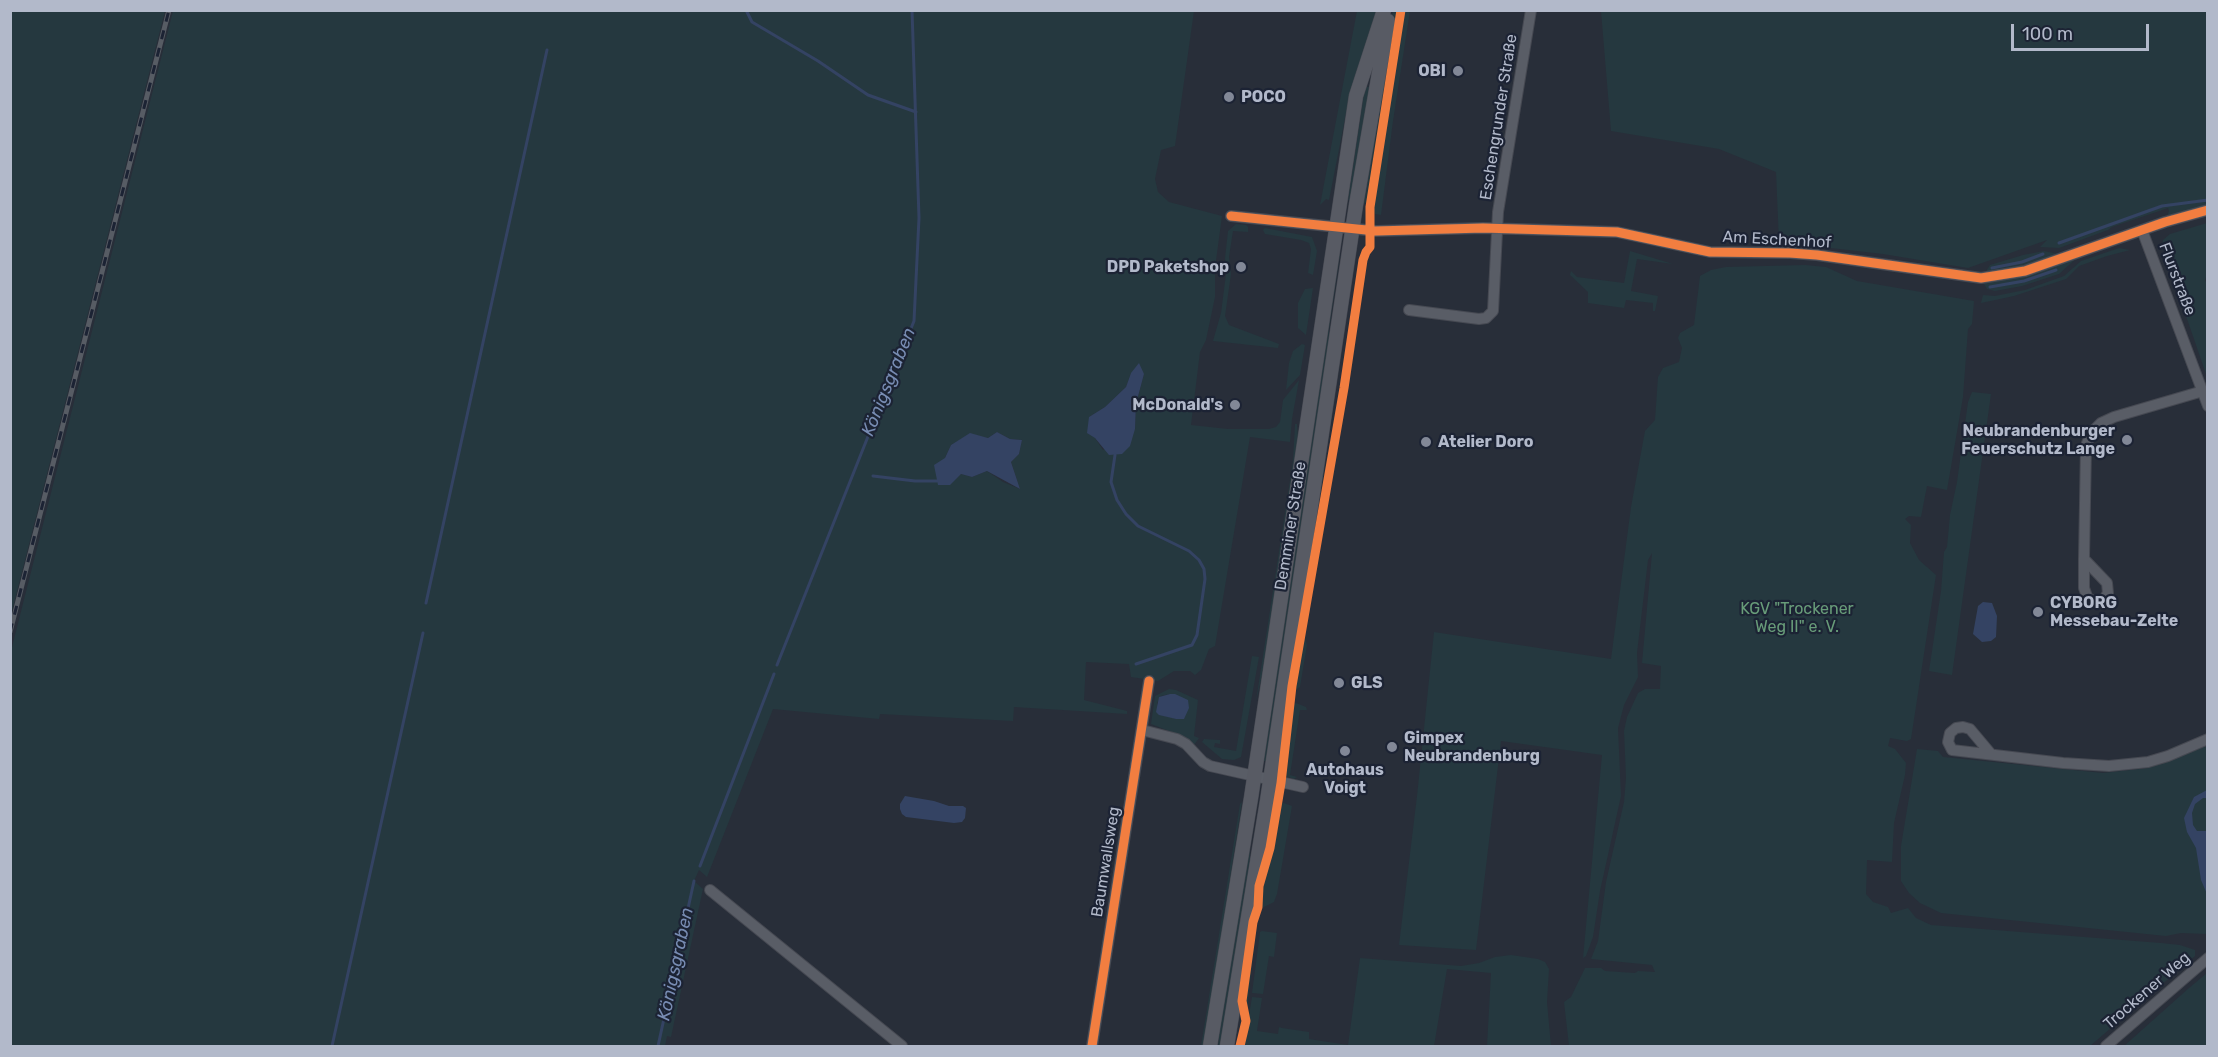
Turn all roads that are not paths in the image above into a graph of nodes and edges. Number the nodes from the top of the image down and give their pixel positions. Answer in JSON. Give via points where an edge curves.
{"nodes":[{"id":1,"x":1384,"y":10,"type":"edge"},
{"id":2,"x":1390,"y":10,"type":"edge"},
{"id":3,"x":1531,"y":10,"type":"edge"},
{"id":4,"x":2208,"y":210,"type":"edge"},
{"id":5,"x":1232,"y":216,"type":"dead end"},
{"id":6,"x":1335,"y":227,"type":"junction"},
{"id":7,"x":1353,"y":229,"type":"junction"},
{"id":8,"x":1498,"y":229,"type":"junction"},
{"id":9,"x":2142,"y":230,"type":"junction"},
{"id":10,"x":1409,"y":310,"type":"dead end"},
{"id":11,"x":2203,"y":391,"type":"junction"},
{"id":12,"x":2208,"y":406,"type":"edge"},
{"id":13,"x":2084,"y":559,"type":"dead end"},
{"id":14,"x":1149,"y":681,"type":"dead end"},
{"id":15,"x":1142,"y":730,"type":"junction"},
{"id":16,"x":2208,"y":740,"type":"edge"},
{"id":17,"x":1991,"y":754,"type":"dead end"},
{"id":18,"x":1254,"y":777,"type":"junction"},
{"id":19,"x":1270,"y":781,"type":"junction"},
{"id":20,"x":1303,"y":787,"type":"dead end"},
{"id":21,"x":710,"y":890,"type":"dead end"},
{"id":22,"x":2208,"y":958,"type":"edge"},
{"id":23,"x":902,"y":1047,"type":"edge"},
{"id":24,"x":1092,"y":1047,"type":"edge"},
{"id":25,"x":1210,"y":1047,"type":"edge"},
{"id":26,"x":1227,"y":1047,"type":"edge"},
{"id":27,"x":2106,"y":1047,"type":"edge"}],
"edges":[{"from":1,"to":6,"type":"main road","name":"Demminer Straße","via":[[1356,96]]},
{"from":2,"to":7,"type":"main road","name":"Demminer Straße"},
{"from":3,"to":8,"type":"street","name":"Eschengrunder Straße"},
{"from":4,"to":9,"type":"street","name":"Am Eschenhof"},
{"from":5,"to":6,"type":"street"},
{"from":6,"to":7,"type":"street","name":"Am Eschenhof"},
{"from":6,"to":18,"type":"main road","name":"Demminer Straße"},
{"from":7,"to":8,"type":"street","name":"Am Eschenhof"},
{"from":7,"to":19,"type":"main road","name":"Demminer Straße"},
{"from":8,"to":9,"type":"street","name":"Am Eschenhof","via":[[1617,232],[1710,252],[1808,254],[1981,278],[2025,271]]},
{"from":8,"to":10,"type":"street","name":"Eschengrunder Straße","via":[[1493,309],[1489,317]]},
{"from":9,"to":11,"type":"street","name":"Flurstraße"},
{"from":11,"to":12,"type":"street","name":"Flurstraße"},
{"from":11,"to":13,"type":"street","via":[[2114,417],[2091,433],[2086,446]]},
{"from":14,"to":15,"type":"street","name":"Baumwallsweg"},
{"from":15,"to":18,"type":"street","via":[[1177,739],[1210,766]]},
{"from":15,"to":24,"type":"street","name":"Baumwallsweg"},
{"from":16,"to":17,"type":"street","via":[[2148,762],[2109,766]]},
{"from":18,"to":19,"type":"street"},
{"from":18,"to":25,"type":"main road","name":"Demminer Straße"},
{"from":19,"to":20,"type":"street"},
{"from":19,"to":26,"type":"main road","name":"Demminer Straße"},
{"from":21,"to":23,"type":"street"},
{"from":22,"to":27,"type":"street","name":"Trockener Weg"}]}
